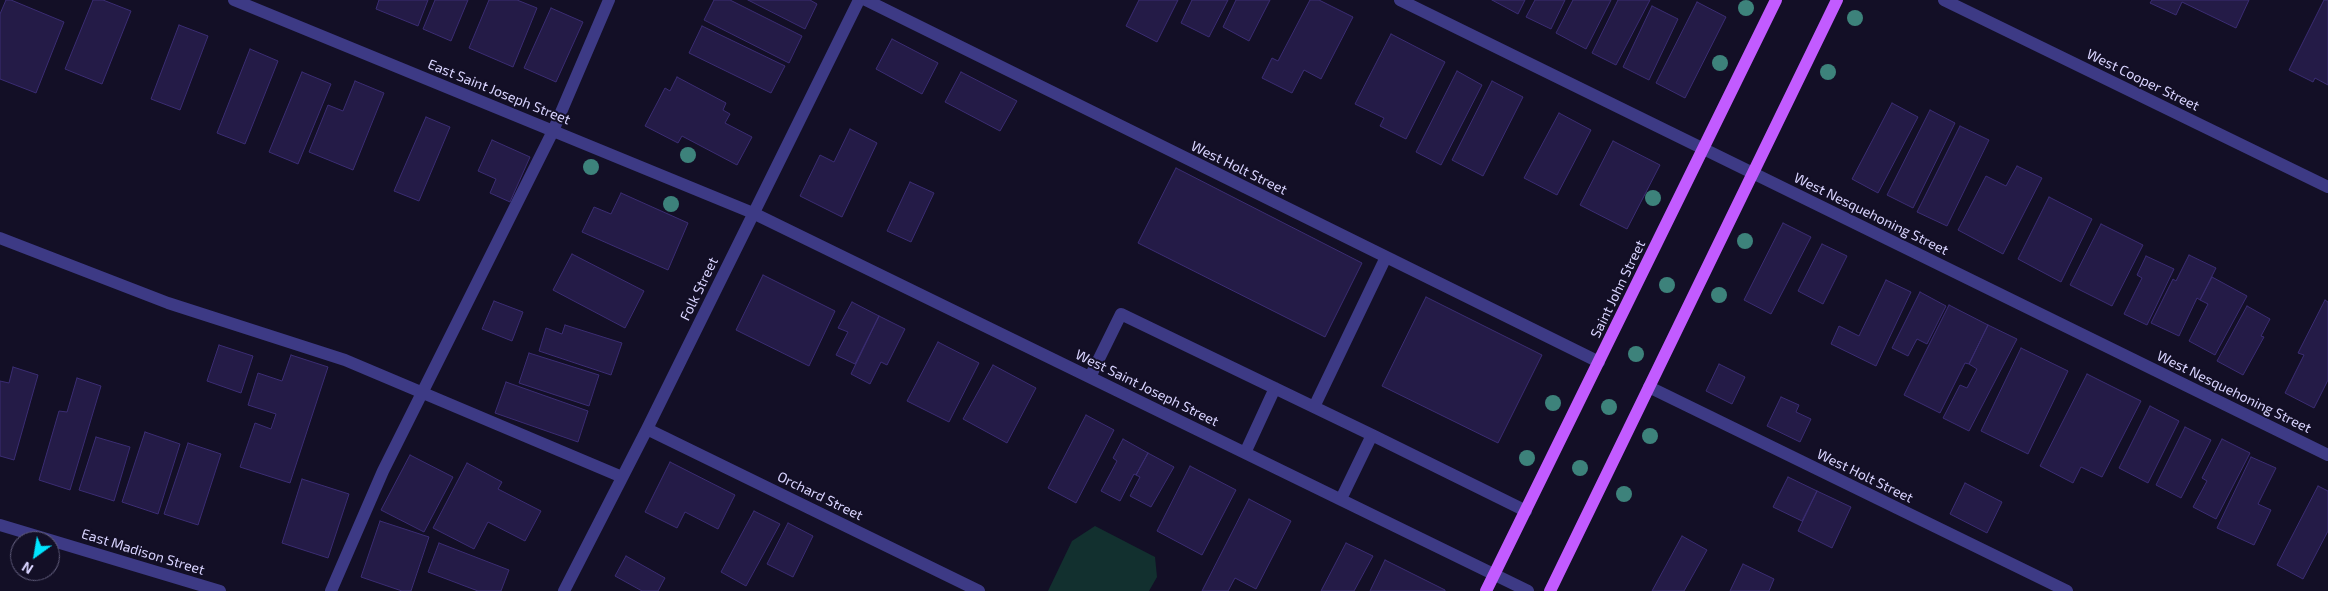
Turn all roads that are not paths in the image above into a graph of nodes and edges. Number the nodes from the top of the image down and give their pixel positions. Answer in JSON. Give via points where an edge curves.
{"nodes":[{"id":1,"x":234,"y":0,"type":"edge"},
{"id":2,"x":609,"y":0,"type":"edge"},
{"id":3,"x":859,"y":0,"type":"edge"},
{"id":4,"x":866,"y":0,"type":"edge"},
{"id":5,"x":1400,"y":0,"type":"edge"},
{"id":6,"x":1776,"y":0,"type":"edge"},
{"id":7,"x":1837,"y":0,"type":"edge"},
{"id":8,"x":1944,"y":0,"type":"edge"},
{"id":9,"x":553,"y":131,"type":"junction"},
{"id":10,"x":1704,"y":147,"type":"junction"},
{"id":11,"x":1753,"y":172,"type":"junction"},
{"id":12,"x":2328,"y":187,"type":"edge"},
{"id":13,"x":753,"y":213,"type":"junction"},
{"id":14,"x":0,"y":238,"type":"edge"},
{"id":15,"x":1386,"y":257,"type":"junction"},
{"id":16,"x":1599,"y":362,"type":"junction"},
{"id":17,"x":1090,"y":377,"type":"junction"},
{"id":18,"x":1649,"y":387,"type":"junction"},
{"id":19,"x":1275,"y":388,"type":"junction"},
{"id":20,"x":422,"y":393,"type":"junction"},
{"id":21,"x":1314,"y":407,"type":"junction"},
{"id":22,"x":647,"y":429,"type":"junction"},
{"id":23,"x":1372,"y":435,"type":"junction"},
{"id":24,"x":1245,"y":453,"type":"junction"},
{"id":25,"x":2328,"y":455,"type":"edge"},
{"id":26,"x":622,"y":477,"type":"junction"},
{"id":27,"x":1341,"y":499,"type":"junction"},
{"id":28,"x":1526,"y":511,"type":"junction"},
{"id":29,"x":0,"y":526,"type":"edge"},
{"id":30,"x":1494,"y":574,"type":"junction"},
{"id":31,"x":220,"y":591,"type":"edge"},
{"id":32,"x":331,"y":591,"type":"edge"},
{"id":33,"x":564,"y":591,"type":"edge"},
{"id":34,"x":979,"y":591,"type":"edge"},
{"id":35,"x":1486,"y":591,"type":"edge"},
{"id":36,"x":1528,"y":591,"type":"edge"},
{"id":37,"x":1550,"y":591,"type":"edge"},
{"id":38,"x":2067,"y":591,"type":"edge"}],
"edges":[{"from":1,"to":9,"type":"street","name":"East Saint Joseph Street"},
{"from":2,"to":9,"type":"street"},
{"from":3,"to":13,"type":"street","name":"Folk Street"},
{"from":4,"to":15,"type":"street","name":"West Holt Street"},
{"from":5,"to":10,"type":"street","name":"West Nesquehoning Street"},
{"from":6,"to":10,"type":"main road","name":"Saint John Street"},
{"from":7,"to":11,"type":"main road"},
{"from":8,"to":12,"type":"street","name":"West Cooper Street"},
{"from":9,"to":13,"type":"street","name":"East Saint Joseph Street"},
{"from":9,"to":20,"type":"street"},
{"from":10,"to":11,"type":"street","name":"West Nesquehoning Street"},
{"from":10,"to":16,"type":"main road","name":"Saint John Street"},
{"from":11,"to":18,"type":"main road"},
{"from":11,"to":25,"type":"street","name":"West Nesquehoning Street"},
{"from":13,"to":17,"type":"street","name":"West Saint Joseph Street"},
{"from":13,"to":22,"type":"street","name":"Folk Street"},
{"from":14,"to":20,"type":"street","via":[[168,304],[345,360]]},
{"from":15,"to":16,"type":"street","name":"West Holt Street"},
{"from":15,"to":21,"type":"street"},
{"from":16,"to":28,"type":"main road","name":"Saint John Street"},
{"from":17,"to":19,"type":"street","via":[[1121,314]]},
{"from":17,"to":24,"type":"street","name":"West Saint Joseph Street"},
{"from":18,"to":37,"type":"main road"},
{"from":18,"to":38,"type":"street","name":"West Holt Street"},
{"from":19,"to":21,"type":"street"},
{"from":19,"to":24,"type":"street"},
{"from":20,"to":26,"type":"street"},
{"from":20,"to":32,"type":"street","via":[[383,471]]},
{"from":21,"to":23,"type":"street"},
{"from":22,"to":26,"type":"street","name":"Folk Street"},
{"from":22,"to":34,"type":"street","name":"Orchard Street"},
{"from":23,"to":27,"type":"street"},
{"from":23,"to":28,"type":"street"},
{"from":24,"to":27,"type":"street","name":"West Saint Joseph Street"},
{"from":26,"to":33,"type":"street","name":"Folk Street"},
{"from":27,"to":30,"type":"street","name":"West Saint Joseph Street"},
{"from":28,"to":30,"type":"main road","name":"Saint John Street"},
{"from":29,"to":31,"type":"street","name":"East Madison Street"},
{"from":30,"to":35,"type":"main road","name":"Saint John Street"},
{"from":30,"to":36,"type":"street","name":"West Saint Joseph Street"}]}
